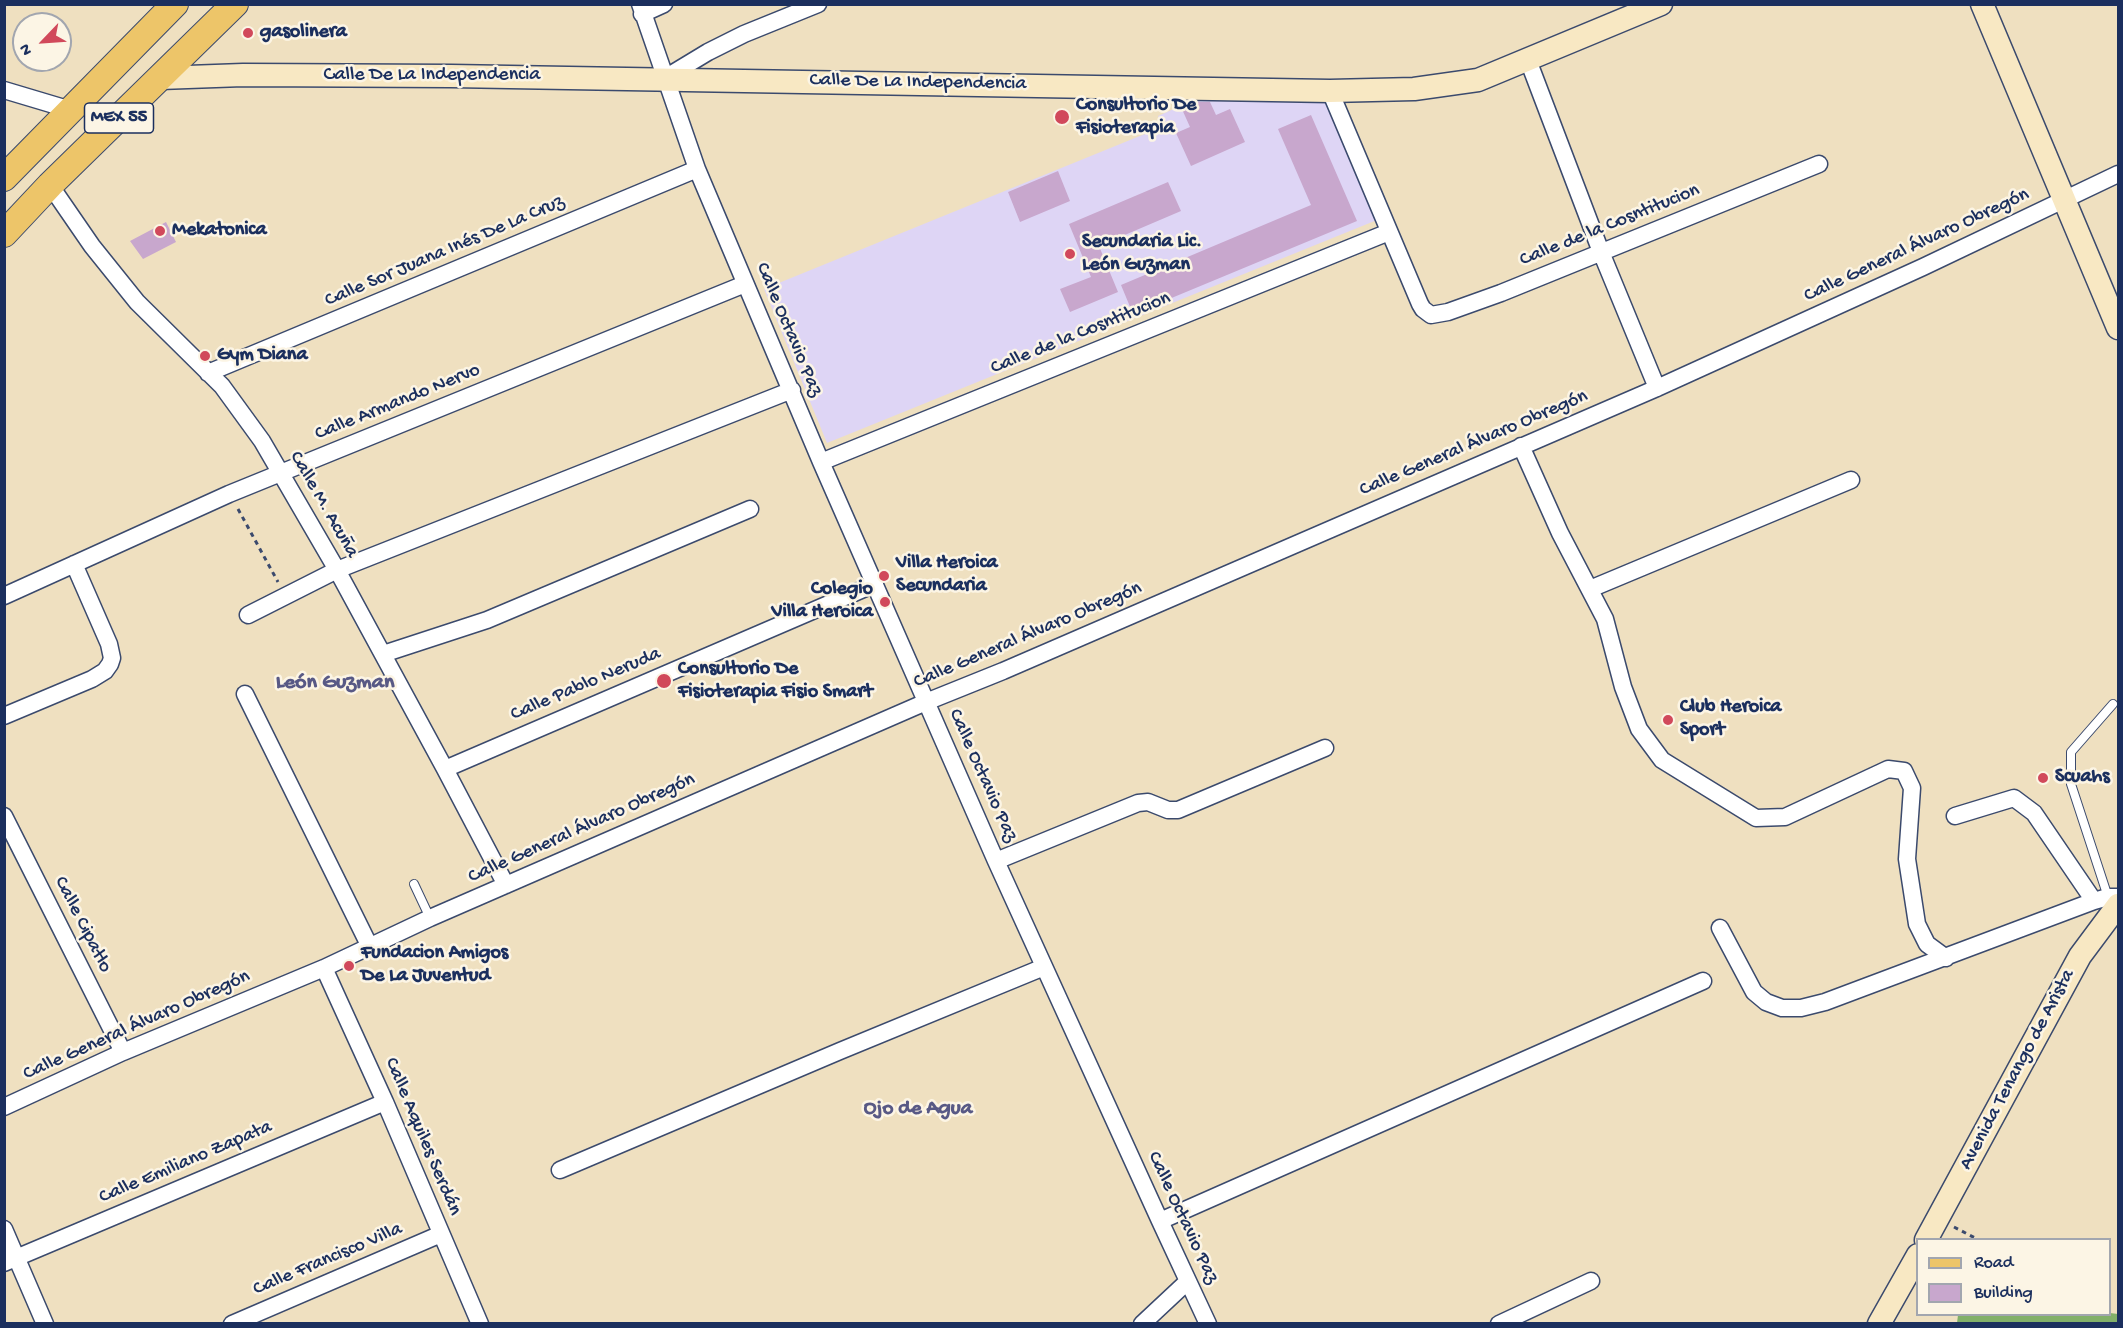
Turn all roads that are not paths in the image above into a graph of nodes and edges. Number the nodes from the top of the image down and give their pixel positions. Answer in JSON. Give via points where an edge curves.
{"nodes":[{"id":1,"x":175,"y":4,"type":"edge"},
{"id":2,"x":235,"y":4,"type":"edge"},
{"id":3,"x":664,"y":4,"type":"edge"},
{"id":4,"x":818,"y":4,"type":"edge"},
{"id":5,"x":1661,"y":4,"type":"edge"},
{"id":6,"x":1982,"y":4,"type":"edge"},
{"id":7,"x":641,"y":9,"type":"edge"},
{"id":8,"x":1528,"y":60,"type":"junction"},
{"id":9,"x":160,"y":78,"type":"junction"},
{"id":10,"x":665,"y":78,"type":"junction"},
{"id":11,"x":4,"y":90,"type":"edge"},
{"id":12,"x":1330,"y":91,"type":"junction"},
{"id":13,"x":71,"y":110,"type":"junction"},
{"id":14,"x":1819,"y":164,"type":"dead end"},
{"id":15,"x":11,"y":168,"type":"edge"},
{"id":16,"x":698,"y":169,"type":"junction"},
{"id":17,"x":2118,"y":174,"type":"edge"},
{"id":18,"x":50,"y":185,"type":"junction"},
{"id":19,"x":2066,"y":199,"type":"junction"},
{"id":20,"x":1389,"y":232,"type":"junction"},
{"id":21,"x":4,"y":234,"type":"edge"},
{"id":22,"x":1601,"y":252,"type":"junction"},
{"id":23,"x":745,"y":284,"type":"junction"},
{"id":24,"x":2118,"y":328,"type":"edge"},
{"id":25,"x":208,"y":373,"type":"junction"},
{"id":26,"x":1657,"y":388,"type":"junction"},
{"id":27,"x":792,"y":390,"type":"junction"},
{"id":28,"x":1521,"y":446,"type":"junction"},
{"id":29,"x":821,"y":462,"type":"junction"},
{"id":30,"x":280,"y":474,"type":"junction"},
{"id":31,"x":1851,"y":480,"type":"dead end"},
{"id":32,"x":750,"y":509,"type":"dead end"},
{"id":33,"x":74,"y":564,"type":"junction"},
{"id":34,"x":337,"y":570,"type":"junction"},
{"id":35,"x":875,"y":584,"type":"junction"},
{"id":36,"x":1590,"y":589,"type":"junction"},
{"id":37,"x":4,"y":596,"type":"edge"},
{"id":38,"x":248,"y":615,"type":"dead end"},
{"id":39,"x":382,"y":654,"type":"junction"},
{"id":40,"x":245,"y":694,"type":"dead end"},
{"id":41,"x":927,"y":702,"type":"junction"},
{"id":42,"x":2113,"y":704,"type":"dead end"},
{"id":43,"x":4,"y":716,"type":"edge"},
{"id":44,"x":1325,"y":748,"type":"dead end"},
{"id":45,"x":445,"y":769,"type":"junction"},
{"id":46,"x":4,"y":816,"type":"edge"},
{"id":47,"x":1955,"y":816,"type":"dead end"},
{"id":48,"x":996,"y":861,"type":"junction"},
{"id":49,"x":414,"y":884,"type":"dead end"},
{"id":50,"x":506,"y":885,"type":"junction"},
{"id":51,"x":2110,"y":900,"type":"edge"},
{"id":52,"x":430,"y":918,"type":"junction"},
{"id":53,"x":1720,"y":928,"type":"dead end"},
{"id":54,"x":370,"y":947,"type":"junction"},
{"id":55,"x":1946,"y":958,"type":"junction"},
{"id":56,"x":1044,"y":967,"type":"junction"},
{"id":57,"x":324,"y":968,"type":"junction"},
{"id":58,"x":1703,"y":981,"type":"dead end"},
{"id":59,"x":123,"y":1052,"type":"junction"},
{"id":60,"x":385,"y":1102,"type":"junction"},
{"id":61,"x":4,"y":1107,"type":"edge"},
{"id":62,"x":560,"y":1170,"type":"dead end"},
{"id":63,"x":1160,"y":1221,"type":"junction"},
{"id":64,"x":4,"y":1229,"type":"edge"},
{"id":65,"x":441,"y":1234,"type":"junction"},
{"id":66,"x":1927,"y":1238,"type":"edge"},
{"id":67,"x":1916,"y":1257,"type":"edge"},
{"id":68,"x":10,"y":1260,"type":"edge"},
{"id":69,"x":1188,"y":1281,"type":"junction"},
{"id":70,"x":1591,"y":1281,"type":"dead end"},
{"id":71,"x":45,"y":1323,"type":"edge"},
{"id":72,"x":232,"y":1323,"type":"edge"},
{"id":73,"x":480,"y":1323,"type":"edge"},
{"id":74,"x":1142,"y":1323,"type":"edge"},
{"id":75,"x":1208,"y":1323,"type":"edge"},
{"id":76,"x":1498,"y":1323,"type":"edge"},
{"id":77,"x":1879,"y":1323,"type":"edge"}],
"edges":[{"from":1,"to":13,"type":"main road","number":"MEX 55"},
{"from":2,"to":9,"type":"main road","number":"MEX 55"},
{"from":3,"to":7,"type":"street"},
{"from":4,"to":10,"type":"street","via":[[744,34]]},
{"from":5,"to":8,"type":"street","name":"Calle De La Independencia"},
{"from":6,"to":19,"type":"street"},
{"from":7,"to":10,"type":"street","name":"Calle Octavio Paz"},
{"from":8,"to":12,"type":"street","name":"Calle De La Independencia","via":[[1478,80],[1414,89]]},
{"from":8,"to":22,"type":"street"},
{"from":9,"to":10,"type":"street","name":"Calle De La Independencia"},
{"from":9,"to":18,"type":"main road","number":"MEX 55"},
{"from":10,"to":12,"type":"street","name":"Calle De La Independencia"},
{"from":10,"to":16,"type":"street","name":"Calle Octavio Paz"},
{"from":11,"to":13,"type":"street"},
{"from":12,"to":20,"type":"street"},
{"from":13,"to":15,"type":"main road","number":"MEX 55"},
{"from":14,"to":22,"type":"street","name":"Calle de la Cosntitucion"},
{"from":16,"to":23,"type":"street","name":"Calle Octavio Paz"},
{"from":16,"to":25,"type":"street","name":"Calle Sor Juana Inés De La Cruz"},
{"from":17,"to":19,"type":"street","name":"Calle General Álvaro Obregón"},
{"from":18,"to":21,"type":"main road","number":"MEX 55"},
{"from":18,"to":25,"type":"street","name":"Calle M. Acuña","via":[[137,302]]},
{"from":19,"to":24,"type":"street"},
{"from":19,"to":26,"type":"street","name":"Calle General Álvaro Obregón"},
{"from":20,"to":22,"type":"street","name":"Calle de la Cosntitucion","via":[[1420,304],[1436,316]]},
{"from":20,"to":29,"type":"street","name":"Calle de la Cosntitucion"},
{"from":22,"to":26,"type":"street"},
{"from":23,"to":27,"type":"street","name":"Calle Octavio Paz"},
{"from":23,"to":30,"type":"street","name":"Calle Armando Nervo"},
{"from":25,"to":30,"type":"street","name":"Calle M. Acuña","via":[[245,415]]},
{"from":26,"to":28,"type":"street","name":"Calle General Álvaro Obregón"},
{"from":27,"to":29,"type":"street","name":"Calle Octavio Paz"},
{"from":27,"to":34,"type":"street"},
{"from":28,"to":36,"type":"street"},
{"from":28,"to":41,"type":"street","name":"Calle General Álvaro Obregón"},
{"from":29,"to":35,"type":"street","name":"Calle Octavio Paz"},
{"from":30,"to":33,"type":"street","name":"Calle Armando Nervo"},
{"from":30,"to":34,"type":"street","name":"Calle M. Acuña"},
{"from":31,"to":36,"type":"street"},
{"from":32,"to":39,"type":"street","via":[[487,620]]},
{"from":33,"to":37,"type":"street","name":"Calle Armando Nervo"},
{"from":33,"to":43,"type":"street","via":[[110,644],[110,664],[92,679]]},
{"from":34,"to":38,"type":"street"},
{"from":34,"to":39,"type":"street","name":"Calle M. Acuña"},
{"from":35,"to":41,"type":"street","name":"Calle Octavio Paz"},
{"from":35,"to":45,"type":"street","name":"Calle Pablo Neruda"},
{"from":36,"to":55,"type":"street","via":[[1610,632],[1638,729],[1662,760],[1756,818],[1785,817],[1888,769],[1904,771],[1912,788],[1907,859],[1917,924],[1928,944]]},
{"from":39,"to":45,"type":"street","name":"Calle M. Acuña"},
{"from":40,"to":54,"type":"street"},
{"from":41,"to":48,"type":"street","name":"Calle Octavio Paz"},
{"from":41,"to":50,"type":"street","name":"Calle General Álvaro Obregón"},
{"from":42,"to":51,"type":"lane","via":[[2071,752],[2071,784]]},
{"from":44,"to":48,"type":"street","via":[[1178,810],[1138,803]]},
{"from":45,"to":50,"type":"street","name":"Calle M. Acuña"},
{"from":46,"to":59,"type":"street","name":"Calle Cipatlo"},
{"from":47,"to":51,"type":"street","via":[[2014,798],[2034,813]]},
{"from":48,"to":56,"type":"street","name":"Calle Octavio Paz"},
{"from":49,"to":52,"type":"lane"},
{"from":50,"to":52,"type":"street","name":"Calle General Álvaro Obregón"},
{"from":51,"to":55,"type":"street"},
{"from":51,"to":66,"type":"street","name":"Avenida Tenango de Arista"},
{"from":52,"to":54,"type":"street","name":"Calle General Álvaro Obregón"},
{"from":53,"to":55,"type":"street","via":[[1754,992],[1782,1008],[1825,1002]]},
{"from":54,"to":57,"type":"street","name":"Calle General Álvaro Obregón"},
{"from":56,"to":62,"type":"street"},
{"from":56,"to":63,"type":"street","name":"Calle Octavio Paz"},
{"from":57,"to":59,"type":"street","name":"Calle General Álvaro Obregón"},
{"from":57,"to":60,"type":"street","name":"Calle Aquiles Serdán"},
{"from":58,"to":63,"type":"street"},
{"from":59,"to":61,"type":"street","name":"Calle General Álvaro Obregón"},
{"from":60,"to":65,"type":"street","name":"Calle Aquiles Serdán"},
{"from":60,"to":68,"type":"street","name":"Calle Emiliano Zapata"},
{"from":63,"to":69,"type":"street","name":"Calle Octavio Paz"},
{"from":64,"to":68,"type":"street"},
{"from":65,"to":72,"type":"street","name":"Calle Francisco Villa"},
{"from":65,"to":73,"type":"street","name":"Calle Aquiles Serdán"},
{"from":67,"to":77,"type":"street"},
{"from":68,"to":71,"type":"street"},
{"from":69,"to":74,"type":"street"},
{"from":69,"to":75,"type":"street","name":"Calle Octavio Paz"},
{"from":70,"to":76,"type":"street"}]}
